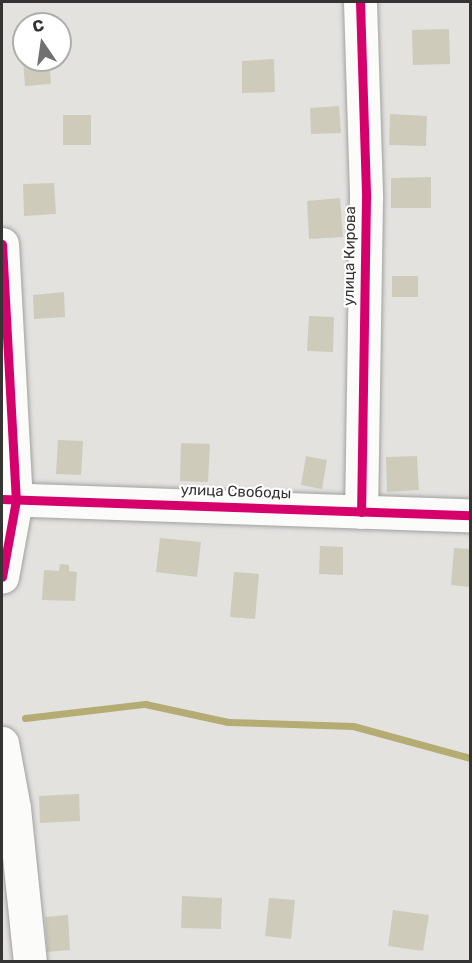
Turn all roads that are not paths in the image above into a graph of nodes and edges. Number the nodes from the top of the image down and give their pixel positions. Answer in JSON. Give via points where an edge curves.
{"nodes":[{"id":1,"x":360,"y":2,"type":"edge"},
{"id":2,"x":2,"y":244,"type":"edge"},
{"id":3,"x":9,"y":500,"type":"edge"},
{"id":4,"x":361,"y":512,"type":"junction"},
{"id":5,"x":471,"y":515,"type":"edge"},
{"id":6,"x":2,"y":577,"type":"edge"},
{"id":7,"x":2,"y":743,"type":"edge"},
{"id":8,"x":30,"y":962,"type":"edge"}],
"edges":[{"from":1,"to":4,"type":"street","name":"улица Кирова","via":[[366,198]]},
{"from":2,"to":3,"type":"street"},
{"from":3,"to":4,"type":"street","name":"улица Свободы"},
{"from":3,"to":6,"type":"street"},
{"from":4,"to":5,"type":"street","name":"улица Свободы"},
{"from":7,"to":8,"type":"street","via":[[14,808]]}]}
